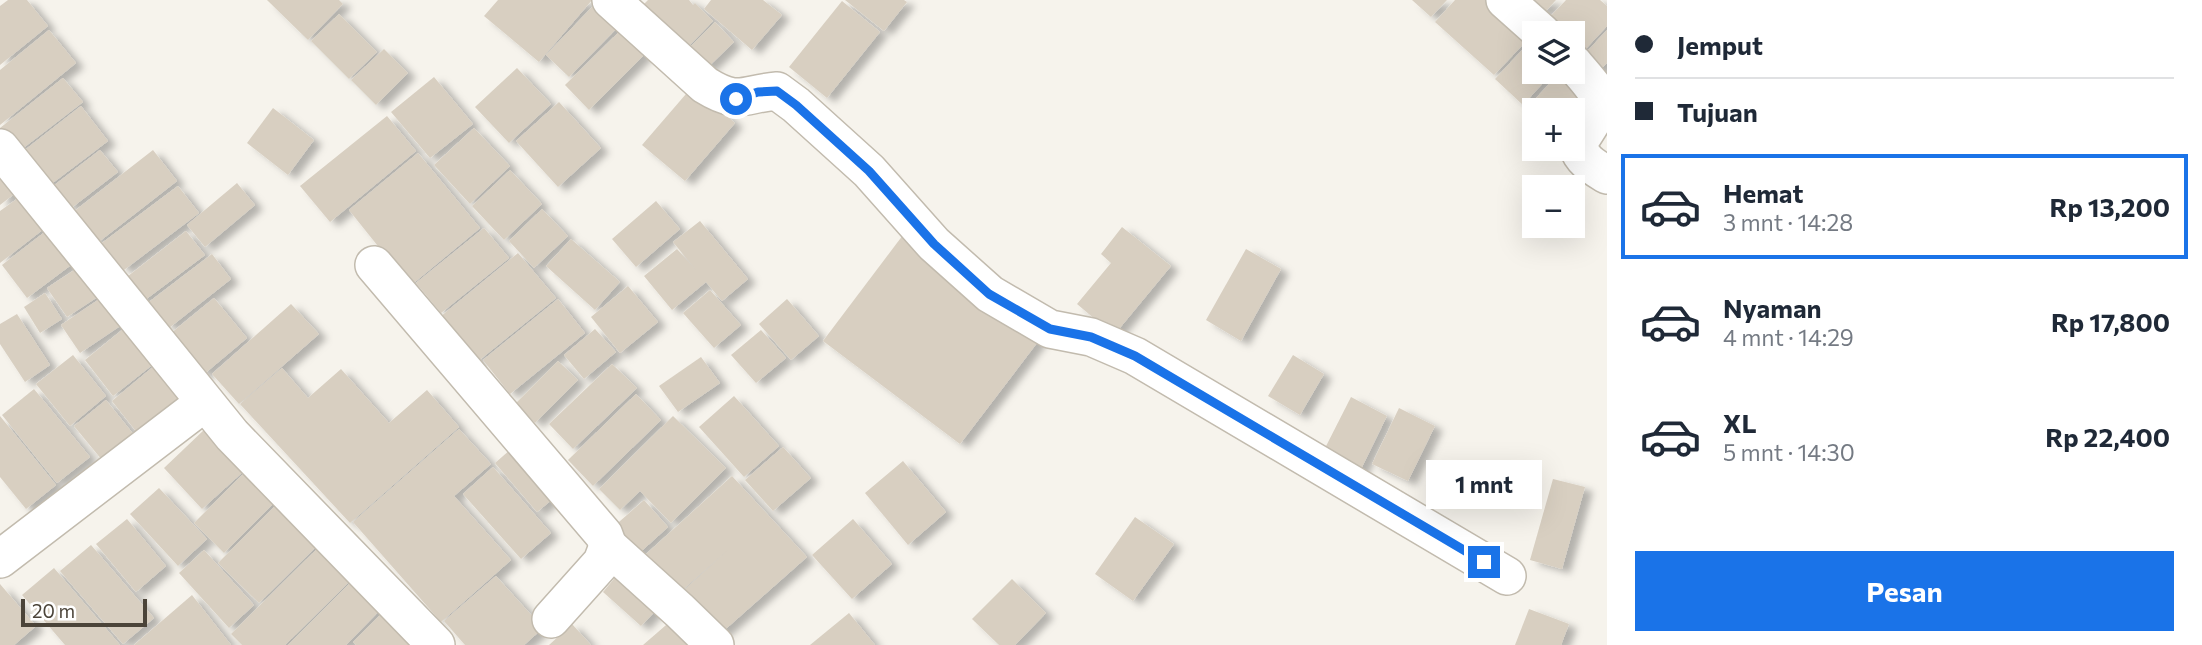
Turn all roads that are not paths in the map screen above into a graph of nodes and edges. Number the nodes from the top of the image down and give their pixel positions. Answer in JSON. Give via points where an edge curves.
{"nodes":[{"id":1,"x":611,"y":0,"type":"edge"},
{"id":2,"x":1506,"y":0,"type":"edge"},
{"id":3,"x":1529,"y":21,"type":"edge"},
{"id":4,"x":1585,"y":73,"type":"edge"},
{"id":5,"x":0,"y":148,"type":"edge"},
{"id":6,"x":1607,"y":175,"type":"edge"},
{"id":7,"x":374,"y":265,"type":"dead end"},
{"id":8,"x":204,"y":403,"type":"junction"},
{"id":9,"x":608,"y":546,"type":"junction"},
{"id":10,"x":0,"y":559,"type":"edge"},
{"id":11,"x":1507,"y":576,"type":"dead end"},
{"id":12,"x":551,"y":619,"type":"dead end"},
{"id":13,"x":436,"y":645,"type":"edge"},
{"id":14,"x":715,"y":645,"type":"edge"}],
"edges":[{"from":1,"to":11,"type":"street","via":[[721,95],[736,99],[777,91],[796,105],[869,171],[934,244],[989,294],[1050,329],[1091,337],[1135,356]]},
{"from":2,"to":3,"type":"street"},
{"from":4,"to":6,"type":"street","via":[[1603,93],[1602,108],[1577,145],[1588,163]]},
{"from":5,"to":8,"type":"street"},
{"from":7,"to":9,"type":"street","via":[[604,535]]},
{"from":8,"to":10,"type":"street"},
{"from":8,"to":13,"type":"street"},
{"from":9,"to":12,"type":"street","via":[[602,562]]},
{"from":9,"to":14,"type":"street"}]}
